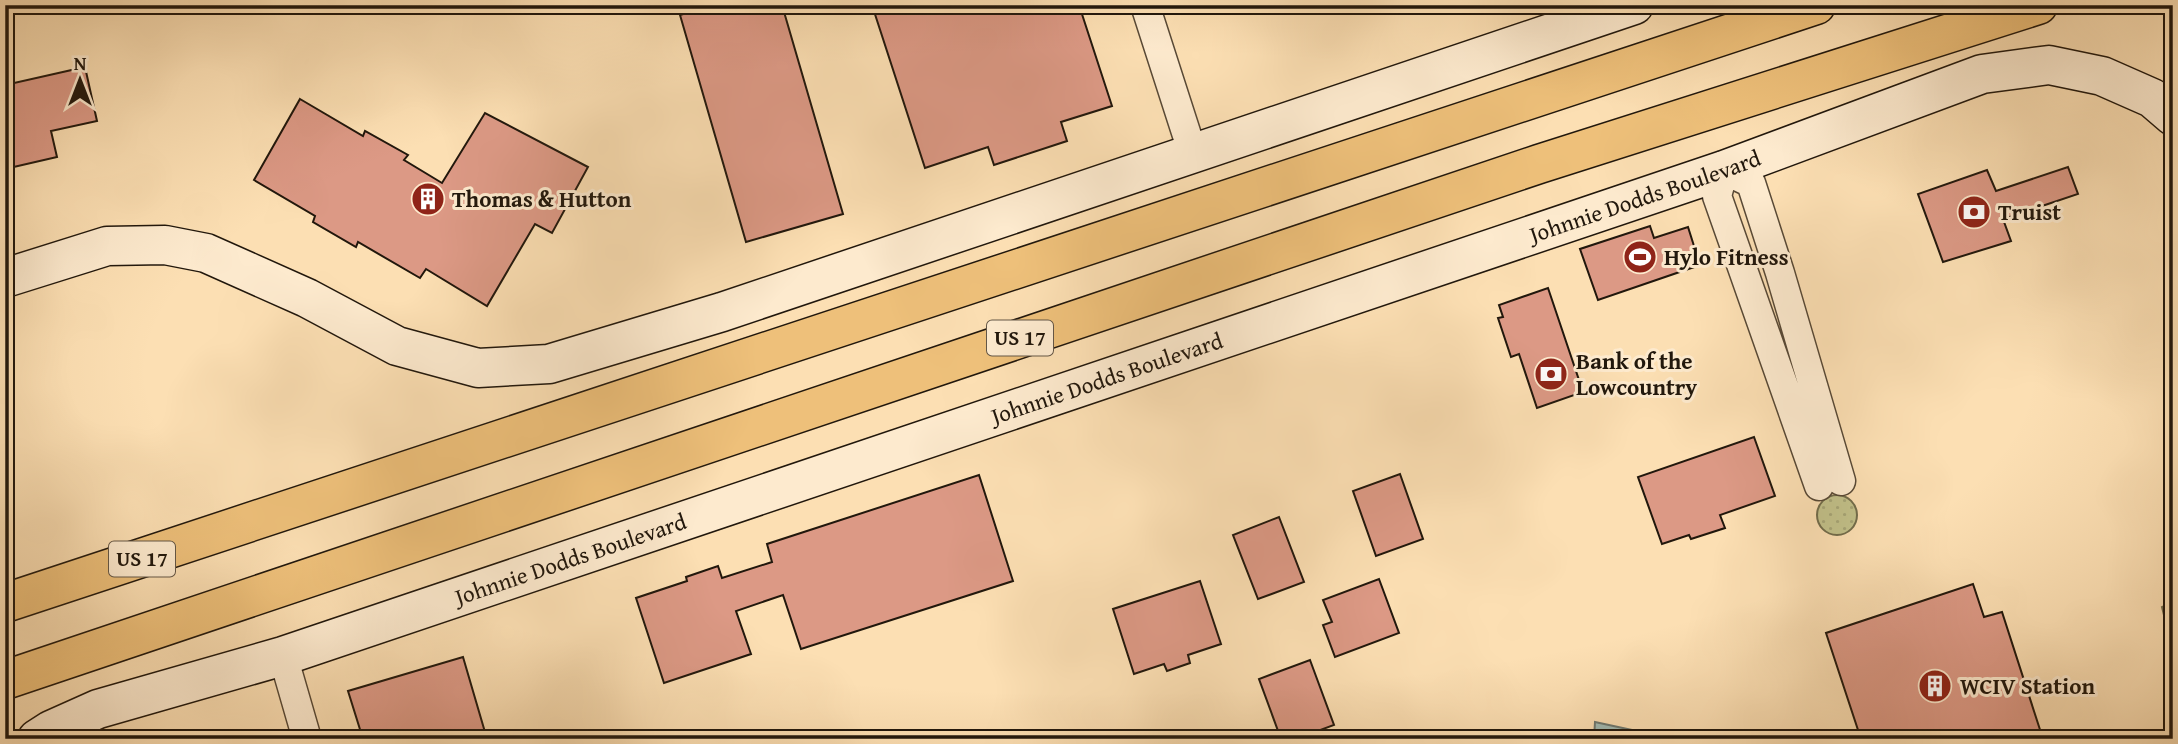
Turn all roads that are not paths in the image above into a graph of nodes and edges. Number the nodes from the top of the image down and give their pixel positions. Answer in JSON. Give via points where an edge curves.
{"nodes":[{"id":1,"x":1145,"y":5,"type":"edge"},
{"id":2,"x":1634,"y":5,"type":"edge"},
{"id":3,"x":1816,"y":5,"type":"edge"},
{"id":4,"x":2038,"y":5,"type":"edge"},
{"id":5,"x":2173,"y":116,"type":"edge"},
{"id":6,"x":1193,"y":154,"type":"junction"},
{"id":7,"x":1724,"y":170,"type":"junction"},
{"id":8,"x":1780,"y":274,"type":"junction"},
{"id":9,"x":5,"y":278,"type":"edge"},
{"id":10,"x":1748,"y":283,"type":"junction"},
{"id":11,"x":5,"y":603,"type":"edge"},
{"id":12,"x":283,"y":656,"type":"junction"},
{"id":13,"x":5,"y":680,"type":"edge"},
{"id":14,"x":37,"y":739,"type":"edge"},
{"id":15,"x":307,"y":739,"type":"edge"}],
"edges":[{"from":1,"to":6,"type":"street"},
{"from":2,"to":6,"type":"street"},
{"from":3,"to":11,"type":"highway","number":"US 17"},
{"from":4,"to":13,"type":"highway","number":"US 17","via":[[1539,164]]},
{"from":5,"to":7,"type":"street","name":"Johnnie Dodds Boulevard","via":[[2151,98],[2102,76],[2049,65],[1982,74]]},
{"from":6,"to":9,"type":"street","via":[[722,312],[549,364],[478,368],[397,346],[307,298],[206,253],[165,245],[107,246]]},
{"from":7,"to":8,"type":"street","via":[[1751,183]]},
{"from":7,"to":10,"type":"street","via":[[1717,196]]},
{"from":7,"to":12,"type":"street","name":"Johnnie Dodds Boulevard"},
{"from":8,"to":10,"type":"street"},
{"from":8,"to":10,"type":"street","via":[[1830,484]]},
{"from":12,"to":14,"type":"street","name":"Johnnie Dodds Boulevard","via":[[98,709]]},
{"from":12,"to":15,"type":"street"}]}
